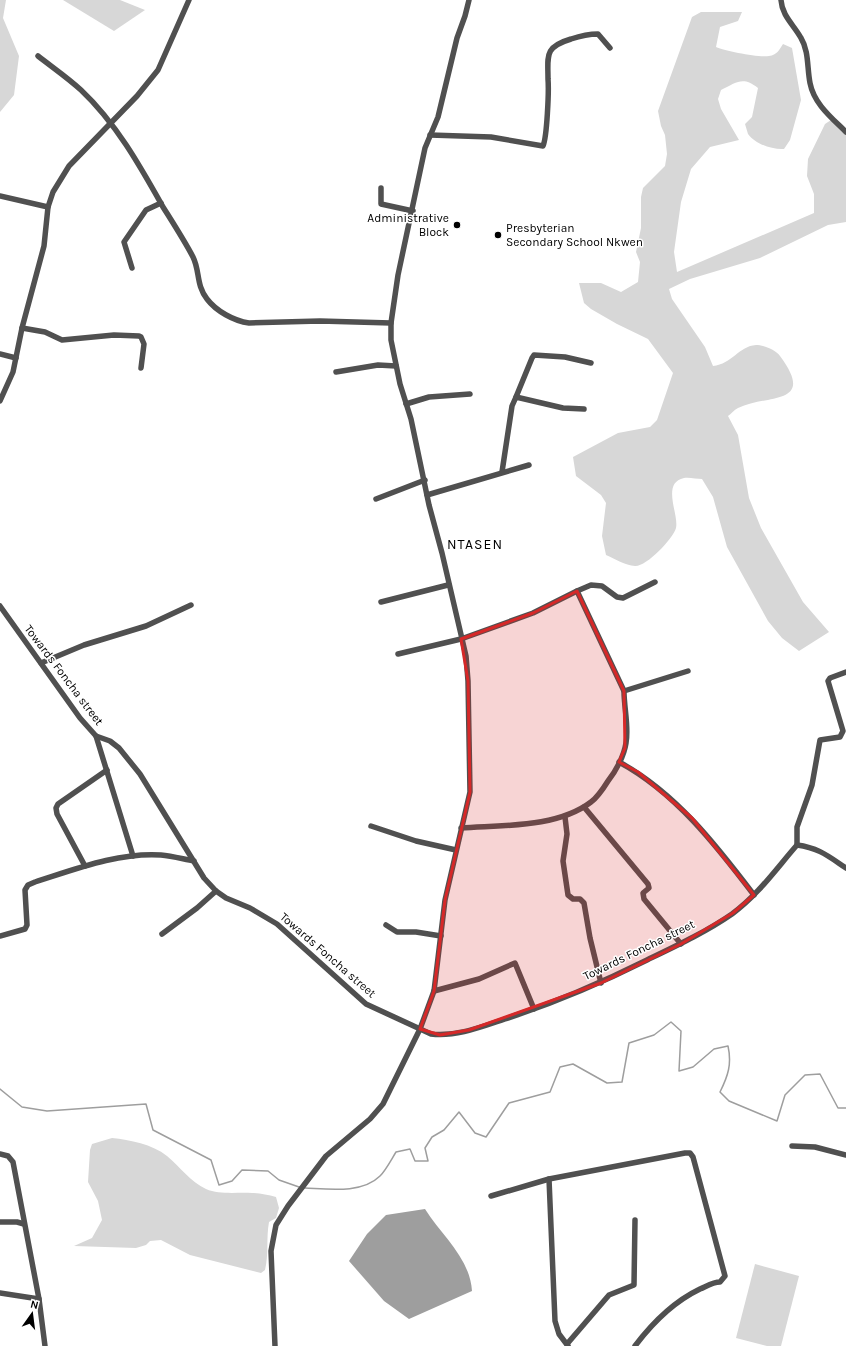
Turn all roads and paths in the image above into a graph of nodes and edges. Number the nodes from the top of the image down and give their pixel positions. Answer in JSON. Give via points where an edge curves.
{"nodes":[{"id":1,"x":189,"y":0,"type":"edge"},
{"id":2,"x":469,"y":0,"type":"edge"},
{"id":3,"x":781,"y":0,"type":"edge"},
{"id":4,"x":610,"y":48,"type":"dead end"},
{"id":5,"x":38,"y":56,"type":"dead end"},
{"id":6,"x":110,"y":123,"type":"junction"},
{"id":7,"x":846,"y":132,"type":"edge"},
{"id":8,"x":430,"y":135,"type":"junction"},
{"id":9,"x":381,"y":188,"type":"dead end"},
{"id":10,"x":0,"y":196,"type":"edge"},
{"id":11,"x":161,"y":203,"type":"junction"},
{"id":12,"x":48,"y":206,"type":"junction"},
{"id":13,"x":413,"y":211,"type":"junction"},
{"id":14,"x":132,"y":268,"type":"dead end"},
{"id":15,"x":391,"y":323,"type":"junction"},
{"id":16,"x":22,"y":328,"type":"junction"},
{"id":17,"x":0,"y":354,"type":"edge"},
{"id":18,"x":16,"y":358,"type":"junction"},
{"id":19,"x":592,"y":363,"type":"dead end"},
{"id":20,"x":396,"y":366,"type":"junction"},
{"id":21,"x":141,"y":368,"type":"dead end"},
{"id":22,"x":336,"y":372,"type":"dead end"},
{"id":23,"x":470,"y":394,"type":"dead end"},
{"id":24,"x":516,"y":397,"type":"junction"},
{"id":25,"x":0,"y":401,"type":"edge"},
{"id":26,"x":406,"y":404,"type":"junction"},
{"id":27,"x":584,"y":409,"type":"dead end"},
{"id":28,"x":529,"y":465,"type":"dead end"},
{"id":29,"x":502,"y":472,"type":"junction"},
{"id":30,"x":425,"y":480,"type":"junction"},
{"id":31,"x":427,"y":494,"type":"junction"},
{"id":32,"x":376,"y":499,"type":"dead end"},
{"id":33,"x":655,"y":582,"type":"dead end"},
{"id":34,"x":448,"y":585,"type":"junction"},
{"id":35,"x":577,"y":591,"type":"junction"},
{"id":36,"x":381,"y":602,"type":"dead end"},
{"id":37,"x":191,"y":605,"type":"dead end"},
{"id":38,"x":0,"y":606,"type":"edge"},
{"id":39,"x":461,"y":639,"type":"junction"},
{"id":40,"x":398,"y":654,"type":"dead end"},
{"id":41,"x":42,"y":662,"type":"junction"},
{"id":42,"x":688,"y":672,"type":"dead end"},
{"id":43,"x":846,"y":672,"type":"edge"},
{"id":44,"x":624,"y":691,"type":"junction"},
{"id":45,"x":96,"y":736,"type":"junction"},
{"id":46,"x":619,"y":762,"type":"junction"},
{"id":47,"x":107,"y":770,"type":"junction"},
{"id":48,"x":584,"y":807,"type":"junction"},
{"id":49,"x":565,"y":817,"type":"junction"},
{"id":50,"x":371,"y":826,"type":"dead end"},
{"id":51,"x":461,"y":828,"type":"junction"},
{"id":52,"x":797,"y":845,"type":"junction"},
{"id":53,"x":456,"y":850,"type":"junction"},
{"id":54,"x":133,"y":856,"type":"junction"},
{"id":55,"x":194,"y":861,"type":"junction"},
{"id":56,"x":85,"y":866,"type":"junction"},
{"id":57,"x":846,"y":868,"type":"edge"},
{"id":58,"x":216,"y":891,"type":"junction"},
{"id":59,"x":754,"y":895,"type":"junction"},
{"id":60,"x":386,"y":925,"type":"dead end"},
{"id":61,"x":162,"y":934,"type":"dead end"},
{"id":62,"x":0,"y":936,"type":"edge"},
{"id":63,"x":441,"y":936,"type":"junction"},
{"id":64,"x":681,"y":944,"type":"junction"},
{"id":65,"x":601,"y":983,"type":"junction"},
{"id":66,"x":434,"y":991,"type":"junction"},
{"id":67,"x":534,"y":1010,"type":"junction"},
{"id":68,"x":420,"y":1029,"type":"junction"},
{"id":69,"x":792,"y":1146,"type":"dead end"},
{"id":70,"x":0,"y":1154,"type":"edge"},
{"id":71,"x":846,"y":1155,"type":"edge"},
{"id":72,"x":549,"y":1179,"type":"junction"},
{"id":73,"x":491,"y":1196,"type":"dead end"},
{"id":74,"x":635,"y":1220,"type":"dead end"},
{"id":75,"x":0,"y":1222,"type":"edge"},
{"id":76,"x":24,"y":1224,"type":"junction"},
{"id":77,"x":0,"y":1293,"type":"edge"},
{"id":78,"x":38,"y":1299,"type":"junction"},
{"id":79,"x":567,"y":1345,"type":"edge"},
{"id":80,"x":45,"y":1346,"type":"edge"},
{"id":81,"x":275,"y":1346,"type":"edge"},
{"id":82,"x":635,"y":1346,"type":"edge"}],
"edges":[{"from":1,"to":6,"type":"street","via":[[158,70]]},
{"from":2,"to":8,"type":"street","via":[[438,116]]},
{"from":3,"to":7,"type":"street","via":[[789,22],[804,46],[813,93],[823,108]]},
{"from":4,"to":8,"type":"street","via":[[598,34],[589,34],[557,44],[552,49],[546,64],[548,77],[543,146],[491,137]]},
{"from":5,"to":6,"type":"street","via":[[81,90]]},
{"from":6,"to":11,"type":"street","via":[[133,153]]},
{"from":6,"to":12,"type":"street","via":[[68,166]]},
{"from":8,"to":13,"type":"street","via":[[425,148]]},
{"from":9,"to":13,"type":"street","via":[[381,204]]},
{"from":10,"to":12,"type":"street"},
{"from":11,"to":14,"type":"street","via":[[146,210],[124,242]]},
{"from":11,"to":15,"type":"street","via":[[195,261],[198,280],[208,301],[225,314],[249,323]]},
{"from":12,"to":16,"type":"street","via":[[44,246]]},
{"from":13,"to":15,"type":"street","via":[[398,275]]},
{"from":15,"to":20,"type":"street"},
{"from":16,"to":18,"type":"street"},
{"from":16,"to":21,"type":"street","via":[[45,332],[62,340],[114,335],[142,337],[144,344]]},
{"from":17,"to":18,"type":"street"},
{"from":18,"to":25,"type":"street","via":[[13,372]]},
{"from":19,"to":24,"type":"street","via":[[565,357],[534,355]]},
{"from":20,"to":22,"type":"street","via":[[378,365]]},
{"from":20,"to":26,"type":"street"},
{"from":23,"to":26,"type":"street","via":[[430,396]]},
{"from":24,"to":27,"type":"street","via":[[563,408]]},
{"from":24,"to":29,"type":"street","via":[[512,406]]},
{"from":26,"to":30,"type":"street"},
{"from":28,"to":29,"type":"street"},
{"from":29,"to":31,"type":"street"},
{"from":30,"to":31,"type":"street"},
{"from":30,"to":32,"type":"street"},
{"from":31,"to":34,"type":"street"},
{"from":33,"to":35,"type":"street","via":[[623,598],[597,584]]},
{"from":34,"to":36,"type":"street"},
{"from":34,"to":39,"type":"street"},
{"from":35,"to":39,"type":"street","via":[[533,613]]},
{"from":35,"to":44,"type":"street"},
{"from":37,"to":41,"type":"street","via":[[146,626],[84,645]]},
{"from":38,"to":41,"type":"street","name":"Towards Foncha street"},
{"from":39,"to":40,"type":"street"},
{"from":39,"to":51,"type":"street","via":[[467,670],[471,784]]},
{"from":41,"to":45,"type":"street","name":"Towards Foncha street","via":[[80,718]]},
{"from":42,"to":44,"type":"street"},
{"from":43,"to":52,"type":"street","via":[[828,681],[843,731],[840,737],[820,740],[812,785],[798,827]]},
{"from":44,"to":46,"type":"street","via":[[627,742]]},
{"from":45,"to":47,"type":"street"},
{"from":45,"to":55,"type":"street","name":"Towards Foncha street","via":[[110,741],[127,756]]},
{"from":46,"to":48,"type":"street","via":[[599,794]]},
{"from":46,"to":59,"type":"street","via":[[638,772],[692,818]]},
{"from":47,"to":54,"type":"street"},
{"from":47,"to":56,"type":"street","via":[[58,804],[56,808]]},
{"from":48,"to":49,"type":"street"},
{"from":48,"to":64,"type":"street","via":[[648,884],[644,899]]},
{"from":49,"to":51,"type":"street","via":[[519,824]]},
{"from":49,"to":65,"type":"street","via":[[567,834],[563,860],[568,895],[584,903]]},
{"from":50,"to":53,"type":"street","via":[[406,838]]},
{"from":51,"to":53,"type":"street"},
{"from":52,"to":57,"type":"street","via":[[823,852]]},
{"from":52,"to":59,"type":"street","name":"Towards Foncha street"},
{"from":53,"to":63,"type":"street","via":[[445,900]]},
{"from":54,"to":55,"type":"street","via":[[160,855]]},
{"from":54,"to":56,"type":"street"},
{"from":55,"to":58,"type":"street","name":"Towards Foncha street"},
{"from":56,"to":62,"type":"street","via":[[28,885],[24,896],[27,925],[25,929]]},
{"from":58,"to":61,"type":"street"},
{"from":58,"to":68,"type":"street","name":"Towards Foncha street","via":[[277,924],[366,1004]]},
{"from":59,"to":64,"type":"street","name":"Towards Foncha street","via":[[732,914]]},
{"from":60,"to":63,"type":"street","via":[[397,932]]},
{"from":63,"to":66,"type":"street"},
{"from":64,"to":65,"type":"street","name":"Towards Foncha street"},
{"from":65,"to":67,"type":"street","name":"Towards Foncha street"},
{"from":66,"to":67,"type":"street","via":[[479,979],[515,962]]},
{"from":66,"to":68,"type":"street"},
{"from":67,"to":68,"type":"street","name":"Towards Foncha street","via":[[454,1034],[440,1035]]},
{"from":68,"to":81,"type":"street","via":[[380,1108],[326,1156],[281,1214],[273,1238],[272,1298]]},
{"from":69,"to":71,"type":"street","via":[[815,1147]]},
{"from":70,"to":76,"type":"street","via":[[8,1156],[13,1162]]},
{"from":72,"to":73,"type":"street"},
{"from":72,"to":79,"type":"street","via":[[555,1321],[559,1334]]},
{"from":72,"to":82,"type":"street","via":[[685,1153],[690,1153],[693,1157],[725,1276],[720,1282],[714,1282],[690,1294],[672,1306],[656,1319]]},
{"from":74,"to":79,"type":"street","via":[[634,1285],[609,1295]]},
{"from":75,"to":76,"type":"street"},
{"from":76,"to":78,"type":"street"},
{"from":77,"to":78,"type":"street"},
{"from":78,"to":80,"type":"street"}]}
